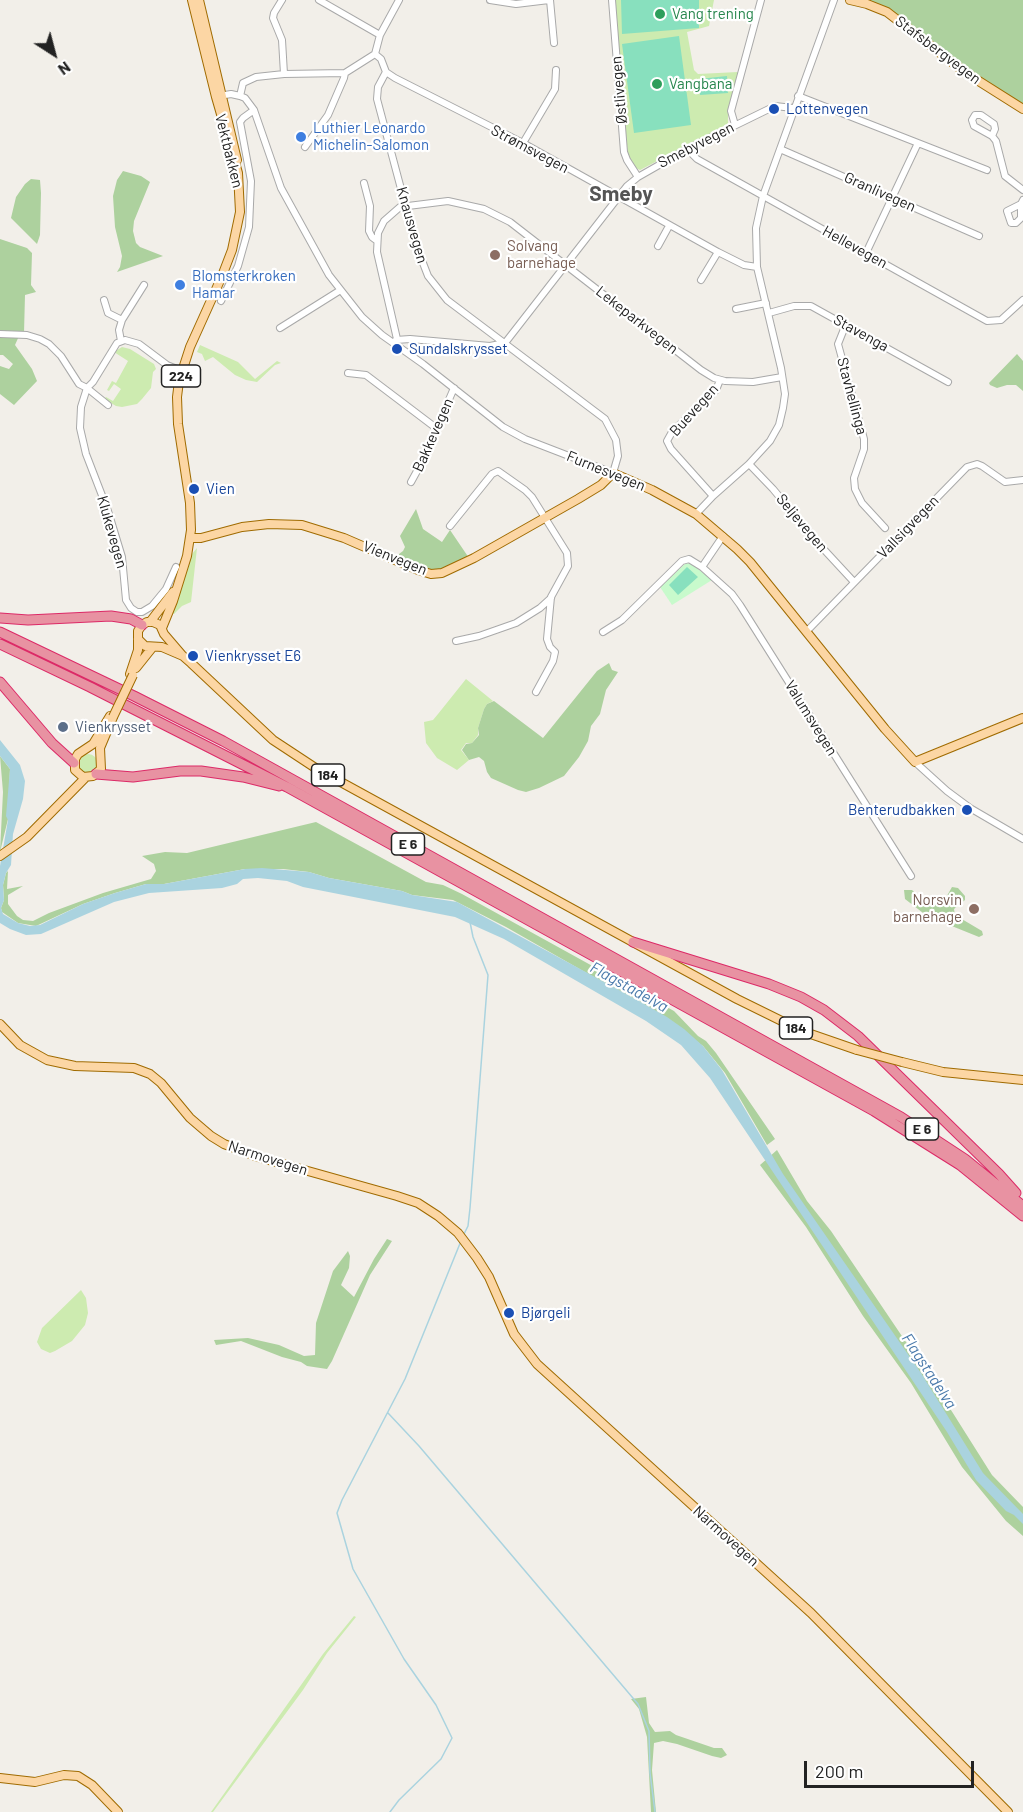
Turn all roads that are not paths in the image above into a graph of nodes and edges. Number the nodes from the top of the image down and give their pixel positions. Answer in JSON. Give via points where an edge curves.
{"nodes":[{"id":1,"x":192,"y":0,"type":"edge"},
{"id":2,"x":199,"y":0,"type":"edge"},
{"id":3,"x":282,"y":0,"type":"edge"},
{"id":4,"x":319,"y":0,"type":"edge"},
{"id":5,"x":399,"y":0,"type":"edge"},
{"id":6,"x":490,"y":0,"type":"edge"},
{"id":7,"x":550,"y":0,"type":"edge"},
{"id":8,"x":612,"y":0,"type":"edge"},
{"id":9,"x":761,"y":0,"type":"edge"},
{"id":10,"x":834,"y":0,"type":"edge"},
{"id":11,"x":850,"y":0,"type":"edge"},
{"id":12,"x":380,"y":35,"type":"junction"},
{"id":13,"x":554,"y":43,"type":"dead end"},
{"id":14,"x":375,"y":54,"type":"junction"},
{"id":15,"x":556,"y":70,"type":"dead end"},
{"id":16,"x":386,"y":72,"type":"junction"},
{"id":17,"x":345,"y":73,"type":"junction"},
{"id":18,"x":284,"y":74,"type":"junction"},
{"id":19,"x":219,"y":96,"type":"junction"},
{"id":20,"x":240,"y":96,"type":"junction"},
{"id":21,"x":798,"y":96,"type":"junction"},
{"id":22,"x":794,"y":108,"type":"junction"},
{"id":23,"x":1023,"y":109,"type":"edge"},
{"id":24,"x":254,"y":110,"type":"junction"},
{"id":25,"x":735,"y":125,"type":"junction"},
{"id":26,"x":992,"y":136,"type":"dead end"},
{"id":27,"x":523,"y":143,"type":"junction"},
{"id":28,"x":918,"y":143,"type":"junction"},
{"id":29,"x":305,"y":147,"type":"dead end"},
{"id":30,"x":687,"y":149,"type":"junction"},
{"id":31,"x":780,"y":149,"type":"junction"},
{"id":32,"x":987,"y":170,"type":"dead end"},
{"id":33,"x":638,"y":177,"type":"junction"},
{"id":34,"x":364,"y":183,"type":"dead end"},
{"id":35,"x":1023,"y":190,"type":"edge"},
{"id":36,"x":763,"y":196,"type":"junction"},
{"id":37,"x":618,"y":197,"type":"junction"},
{"id":38,"x":892,"y":198,"type":"junction"},
{"id":39,"x":406,"y":207,"type":"junction"},
{"id":40,"x":669,"y":226,"type":"junction"},
{"id":41,"x":979,"y":236,"type":"dead end"},
{"id":42,"x":376,"y":240,"type":"junction"},
{"id":43,"x":658,"y":246,"type":"dead end"},
{"id":44,"x":718,"y":252,"type":"junction"},
{"id":45,"x":866,"y":253,"type":"junction"},
{"id":46,"x":566,"y":265,"type":"junction"},
{"id":47,"x":757,"y":267,"type":"junction"},
{"id":48,"x":701,"y":280,"type":"dead end"},
{"id":49,"x":144,"y":285,"type":"dead end"},
{"id":50,"x":339,"y":291,"type":"junction"},
{"id":51,"x":104,"y":300,"type":"dead end"},
{"id":52,"x":1023,"y":300,"type":"edge"},
{"id":53,"x":221,"y":301,"type":"dead end"},
{"id":54,"x":766,"y":303,"type":"junction"},
{"id":55,"x":736,"y":309,"type":"dead end"},
{"id":56,"x":769,"y":313,"type":"junction"},
{"id":57,"x":122,"y":320,"type":"junction"},
{"id":58,"x":846,"y":324,"type":"junction"},
{"id":59,"x":280,"y":328,"type":"dead end"},
{"id":60,"x":0,"y":334,"type":"edge"},
{"id":61,"x":121,"y":341,"type":"junction"},
{"id":62,"x":395,"y":341,"type":"junction"},
{"id":63,"x":505,"y":343,"type":"junction"},
{"id":64,"x":182,"y":370,"type":"junction"},
{"id":65,"x":348,"y":373,"type":"dead end"},
{"id":66,"x":782,"y":377,"type":"junction"},
{"id":67,"x":720,"y":380,"type":"junction"},
{"id":68,"x":948,"y":382,"type":"dead end"},
{"id":69,"x":87,"y":388,"type":"junction"},
{"id":70,"x":454,"y":388,"type":"junction"},
{"id":71,"x":108,"y":405,"type":"dead end"},
{"id":72,"x":436,"y":428,"type":"junction"},
{"id":73,"x":749,"y":464,"type":"junction"},
{"id":74,"x":613,"y":473,"type":"junction"},
{"id":75,"x":1023,"y":480,"type":"edge"},
{"id":76,"x":411,"y":482,"type":"dead end"},
{"id":77,"x":712,"y":496,"type":"junction"},
{"id":78,"x":696,"y":513,"type":"junction"},
{"id":79,"x":546,"y":517,"type":"junction"},
{"id":80,"x":450,"y":526,"type":"dead end"},
{"id":81,"x":885,"y":528,"type":"dead end"},
{"id":82,"x":723,"y":536,"type":"junction"},
{"id":83,"x":190,"y":538,"type":"junction"},
{"id":84,"x":176,"y":567,"type":"dead end"},
{"id":85,"x":702,"y":567,"type":"junction"},
{"id":86,"x":854,"y":582,"type":"junction"},
{"id":87,"x":177,"y":587,"type":"junction"},
{"id":88,"x":551,"y":597,"type":"junction"},
{"id":89,"x":0,"y":618,"type":"edge"},
{"id":90,"x":146,"y":623,"type":"junction"},
{"id":91,"x":163,"y":631,"type":"junction"},
{"id":92,"x":0,"y":632,"type":"edge"},
{"id":93,"x":603,"y":632,"type":"dead end"},
{"id":94,"x":806,"y":632,"type":"junction"},
{"id":95,"x":138,"y":639,"type":"junction"},
{"id":96,"x":456,"y":641,"type":"dead end"},
{"id":97,"x":0,"y":644,"type":"edge"},
{"id":98,"x":154,"y":647,"type":"junction"},
{"id":99,"x":561,"y":647,"type":"dead end"},
{"id":100,"x":555,"y":652,"type":"junction"},
{"id":101,"x":183,"y":656,"type":"junction"},
{"id":102,"x":132,"y":674,"type":"junction"},
{"id":103,"x":0,"y":682,"type":"edge"},
{"id":104,"x":536,"y":692,"type":"dead end"},
{"id":105,"x":111,"y":716,"type":"junction"},
{"id":106,"x":1023,"y":718,"type":"edge"},
{"id":107,"x":86,"y":750,"type":"junction"},
{"id":108,"x":99,"y":756,"type":"junction"},
{"id":109,"x":915,"y":762,"type":"junction"},
{"id":110,"x":75,"y":766,"type":"junction"},
{"id":111,"x":91,"y":776,"type":"junction"},
{"id":112,"x":287,"y":787,"type":"junction"},
{"id":113,"x":66,"y":796,"type":"junction"},
{"id":114,"x":1023,"y":839,"type":"edge"},
{"id":115,"x":0,"y":856,"type":"edge"},
{"id":116,"x":911,"y":876,"type":"dead end"},
{"id":117,"x":633,"y":942,"type":"junction"},
{"id":118,"x":0,"y":1024,"type":"edge"},
{"id":119,"x":1023,"y":1080,"type":"edge"},
{"id":120,"x":1023,"y":1204,"type":"edge"},
{"id":121,"x":1023,"y":1216,"type":"edge"},
{"id":122,"x":0,"y":1778,"type":"edge"},
{"id":123,"x":118,"y":1812,"type":"edge"},
{"id":124,"x":1008,"y":1812,"type":"edge"}],
"edges":[{"from":1,"to":19,"type":"main road","number":"224"},
{"from":2,"to":19,"type":"main road","number":"224"},
{"from":3,"to":18,"type":"street","via":[[273,18],[282,40]]},
{"from":4,"to":12,"type":"street"},
{"from":5,"to":12,"type":"street"},
{"from":6,"to":7,"type":"street","via":[[516,4]]},
{"from":7,"to":13,"type":"street"},
{"from":8,"to":33,"type":"street","name":"Østlivegen","via":[[624,152]]},
{"from":9,"to":25,"type":"street","via":[[731,111]]},
{"from":10,"to":21,"type":"street"},
{"from":11,"to":23,"type":"main road","name":"Stafsbergvegen","via":[[887,12],[966,73]]},
{"from":12,"to":14,"type":"street"},
{"from":14,"to":16,"type":"street","name":"Strømsvegen"},
{"from":14,"to":17,"type":"street"},
{"from":15,"to":27,"type":"street","via":[[555,89]]},
{"from":16,"to":27,"type":"street","name":"Strømsvegen"},
{"from":16,"to":39,"type":"street","name":"Knausvegen","via":[[377,99]]},
{"from":17,"to":18,"type":"street"},
{"from":17,"to":29,"type":"street","via":[[328,115]]},
{"from":18,"to":20,"type":"street","via":[[248,79],[243,82]]},
{"from":19,"to":20,"type":"street"},
{"from":19,"to":64,"type":"main road","name":"Vektbakken","number":"224","via":[[238,173],[240,212],[232,250]]},
{"from":20,"to":24,"type":"street","name":"Furnesvegen"},
{"from":21,"to":22,"type":"street"},
{"from":21,"to":28,"type":"street"},
{"from":22,"to":25,"type":"street","name":"Smebyvegen","via":[[775,106]]},
{"from":22,"to":31,"type":"street"},
{"from":24,"to":50,"type":"street","name":"Furnesvegen","via":[[281,188]]},
{"from":24,"to":53,"type":"street","name":"Vektbakken","via":[[240,122],[250,181],[249,227],[238,266]]},
{"from":25,"to":30,"type":"street","name":"Smebyvegen"},
{"from":26,"to":35,"type":"street","via":[[1005,176]]},
{"from":27,"to":37,"type":"street","name":"Strømsvegen"},
{"from":28,"to":32,"type":"street"},
{"from":28,"to":38,"type":"street"},
{"from":30,"to":33,"type":"street","name":"Smebyvegen"},
{"from":30,"to":36,"type":"street","name":"Hellevegen","via":[[697,159]]},
{"from":31,"to":36,"type":"street"},
{"from":31,"to":38,"type":"street","name":"Granlivegen"},
{"from":33,"to":37,"type":"street","name":"Smebyvegen"},
{"from":34,"to":42,"type":"street","via":[[370,206],[369,231]]},
{"from":36,"to":45,"type":"street","name":"Hellevegen"},
{"from":36,"to":47,"type":"street","via":[[756,228]]},
{"from":37,"to":40,"type":"street","name":"Strømsvegen"},
{"from":37,"to":46,"type":"street","name":"Smebyvegen"},
{"from":38,"to":41,"type":"street","name":"Granlivegen"},
{"from":38,"to":45,"type":"street"},
{"from":39,"to":42,"type":"street","name":"Lekeparkvegen","via":[[394,211],[384,221]]},
{"from":39,"to":46,"type":"street","name":"Lekeparkvegen","via":[[448,201],[484,210],[510,222]]},
{"from":39,"to":63,"type":"street","name":"Knausvegen","via":[[420,259],[438,290]]},
{"from":40,"to":43,"type":"street"},
{"from":40,"to":44,"type":"street","name":"Strømsvegen"},
{"from":42,"to":62,"type":"street"},
{"from":44,"to":47,"type":"street","name":"Strømsvegen","via":[[744,266]]},
{"from":44,"to":48,"type":"street"},
{"from":45,"to":52,"type":"street","name":"Hellevegen","via":[[987,321],[1001,320]]},
{"from":46,"to":63,"type":"street","name":"Smebyvegen"},
{"from":46,"to":67,"type":"street","name":"Lekeparkvegen","via":[[701,370]]},
{"from":47,"to":54,"type":"street"},
{"from":49,"to":57,"type":"street"},
{"from":50,"to":59,"type":"street"},
{"from":50,"to":62,"type":"street","name":"Furnesvegen","via":[[362,317]]},
{"from":51,"to":57,"type":"street","via":[[108,313]]},
{"from":54,"to":55,"type":"street"},
{"from":54,"to":56,"type":"street"},
{"from":56,"to":58,"type":"street","name":"Stavenga","via":[[811,306]]},
{"from":56,"to":66,"type":"street"},
{"from":57,"to":61,"type":"street"},
{"from":58,"to":68,"type":"street","name":"Stavenga"},
{"from":58,"to":81,"type":"street","name":"Stavhellinga","via":[[838,344],[864,439],[855,489]]},
{"from":60,"to":69,"type":"street","via":[[27,335],[49,344],[79,384]]},
{"from":61,"to":64,"type":"street","via":[[140,344],[168,365]]},
{"from":61,"to":69,"type":"street","name":"Klukevegen"},
{"from":62,"to":63,"type":"street","via":[[490,346]]},
{"from":62,"to":70,"type":"street","name":"Furnesvegen"},
{"from":63,"to":74,"type":"street","name":"Knausvegen","via":[[605,419],[616,440],[618,456]]},
{"from":64,"to":83,"type":"main road","name":"Vektbakken","number":"224","via":[[178,424],[190,503]]},
{"from":65,"to":72,"type":"street","via":[[366,375]]},
{"from":66,"to":67,"type":"street","name":"Lekeparkvegen","via":[[753,382]]},
{"from":66,"to":73,"type":"street","via":[[785,394],[778,425],[770,441]]},
{"from":67,"to":77,"type":"street","name":"Buevegen","via":[[716,390],[667,441]]},
{"from":69,"to":71,"type":"street"},
{"from":69,"to":84,"type":"street","name":"Klukevegen","via":[[81,407],[81,438],[117,541],[126,600],[131,608],[142,612],[152,606],[166,589]]},
{"from":70,"to":72,"type":"street","name":"Bakkevegen"},
{"from":70,"to":74,"type":"street","name":"Furnesvegen","via":[[512,433]]},
{"from":72,"to":76,"type":"street","name":"Bakkevegen"},
{"from":73,"to":77,"type":"street"},
{"from":73,"to":86,"type":"street","name":"Seljevegen"},
{"from":74,"to":78,"type":"main road","name":"Furnesvegen"},
{"from":74,"to":79,"type":"main road","name":"Vienvegen","via":[[602,485]]},
{"from":75,"to":86,"type":"street","name":"Vallsigvegen","via":[[1005,482],[977,464],[967,467]]},
{"from":77,"to":78,"type":"street"},
{"from":78,"to":82,"type":"main road","name":"Furnesvegen"},
{"from":79,"to":80,"type":"street","via":[[525,490],[498,471]]},
{"from":79,"to":83,"type":"main road","name":"Vienvegen","via":[[457,567],[437,574],[302,525],[242,527]]},
{"from":79,"to":88,"type":"street","via":[[569,559]]},
{"from":82,"to":85,"type":"street"},
{"from":82,"to":94,"type":"main road","name":"Furnesvegen","via":[[750,562]]},
{"from":83,"to":87,"type":"main road","name":"Vektbakken","number":"224"},
{"from":85,"to":93,"type":"street","via":[[689,559],[682,561],[622,620]]},
{"from":85,"to":116,"type":"street","name":"Valumsvegen","via":[[740,605]]},
{"from":86,"to":94,"type":"street","name":"Vallsigvegen"},
{"from":87,"to":90,"type":"main road","name":"Vektbakken","number":"224"},
{"from":87,"to":91,"type":"main road","name":"Vektbakken","number":"224"},
{"from":88,"to":96,"type":"street","via":[[516,623]]},
{"from":88,"to":100,"type":"street","via":[[548,639]]},
{"from":89,"to":90,"type":"highway","via":[[111,616]]},
{"from":90,"to":91,"type":"main road","via":[[157,623]]},
{"from":90,"to":95,"type":"main road","number":"224","via":[[138,632]]},
{"from":91,"to":98,"type":"main road","number":"224","via":[[162,642]]},
{"from":91,"to":101,"type":"main road","number":"184"},
{"from":92,"to":120,"type":"highway","number":"E 6","via":[[223,741],[885,1108],[960,1155]]},
{"from":94,"to":109,"type":"main road","name":"Furnesvegen"},
{"from":95,"to":98,"type":"main road","via":[[145,646]]},
{"from":95,"to":102,"type":"main road","number":"224"},
{"from":97,"to":112,"type":"highway","number":"E 6"},
{"from":98,"to":101,"type":"main road","number":"184"},
{"from":98,"to":102,"type":"main road","number":"224"},
{"from":99,"to":100,"type":"street"},
{"from":100,"to":104,"type":"street"},
{"from":101,"to":117,"type":"main road","number":"184","via":[[265,733],[297,757]]},
{"from":102,"to":105,"type":"main road","number":"224","bridge":true},
{"from":103,"to":110,"type":"highway"},
{"from":105,"to":107,"type":"main road","number":"224"},
{"from":105,"to":108,"type":"main road","number":"224"},
{"from":106,"to":109,"type":"main road"},
{"from":107,"to":108,"type":"main road"},
{"from":107,"to":110,"type":"main road","number":"224","via":[[78,754]]},
{"from":108,"to":111,"type":"main road","number":"224","via":[[102,766]]},
{"from":109,"to":114,"type":"street","name":"Furnesvegen","via":[[958,799]]},
{"from":110,"to":111,"type":"main road","via":[[80,775]]},
{"from":110,"to":113,"type":"main road","number":"224"},
{"from":111,"to":112,"type":"highway","number":"E 6","via":[[201,771]]},
{"from":111,"to":113,"type":"main road","number":"224"},
{"from":112,"to":121,"type":"highway","number":"E 6","via":[[896,1124],[960,1165]]},
{"from":113,"to":115,"type":"main road","number":"224","via":[[39,826]]},
{"from":117,"to":119,"type":"main road","number":"184","bridge":true,"via":[[766,1014],[824,1040],[943,1072]]},
{"from":117,"to":120,"type":"highway","number":"E 6","via":[[769,984],[832,1016],[858,1036],[999,1174]]},
{"from":118,"to":124,"type":"main road","name":"Narmovegen","via":[[20,1045],[47,1060],[146,1071],[200,1128],[224,1144],[411,1201],[432,1211],[467,1244],[486,1272],[517,1339],[537,1364],[812,1613]]},
{"from":122,"to":123,"type":"main road","via":[[30,1782],[78,1776]]}]}
